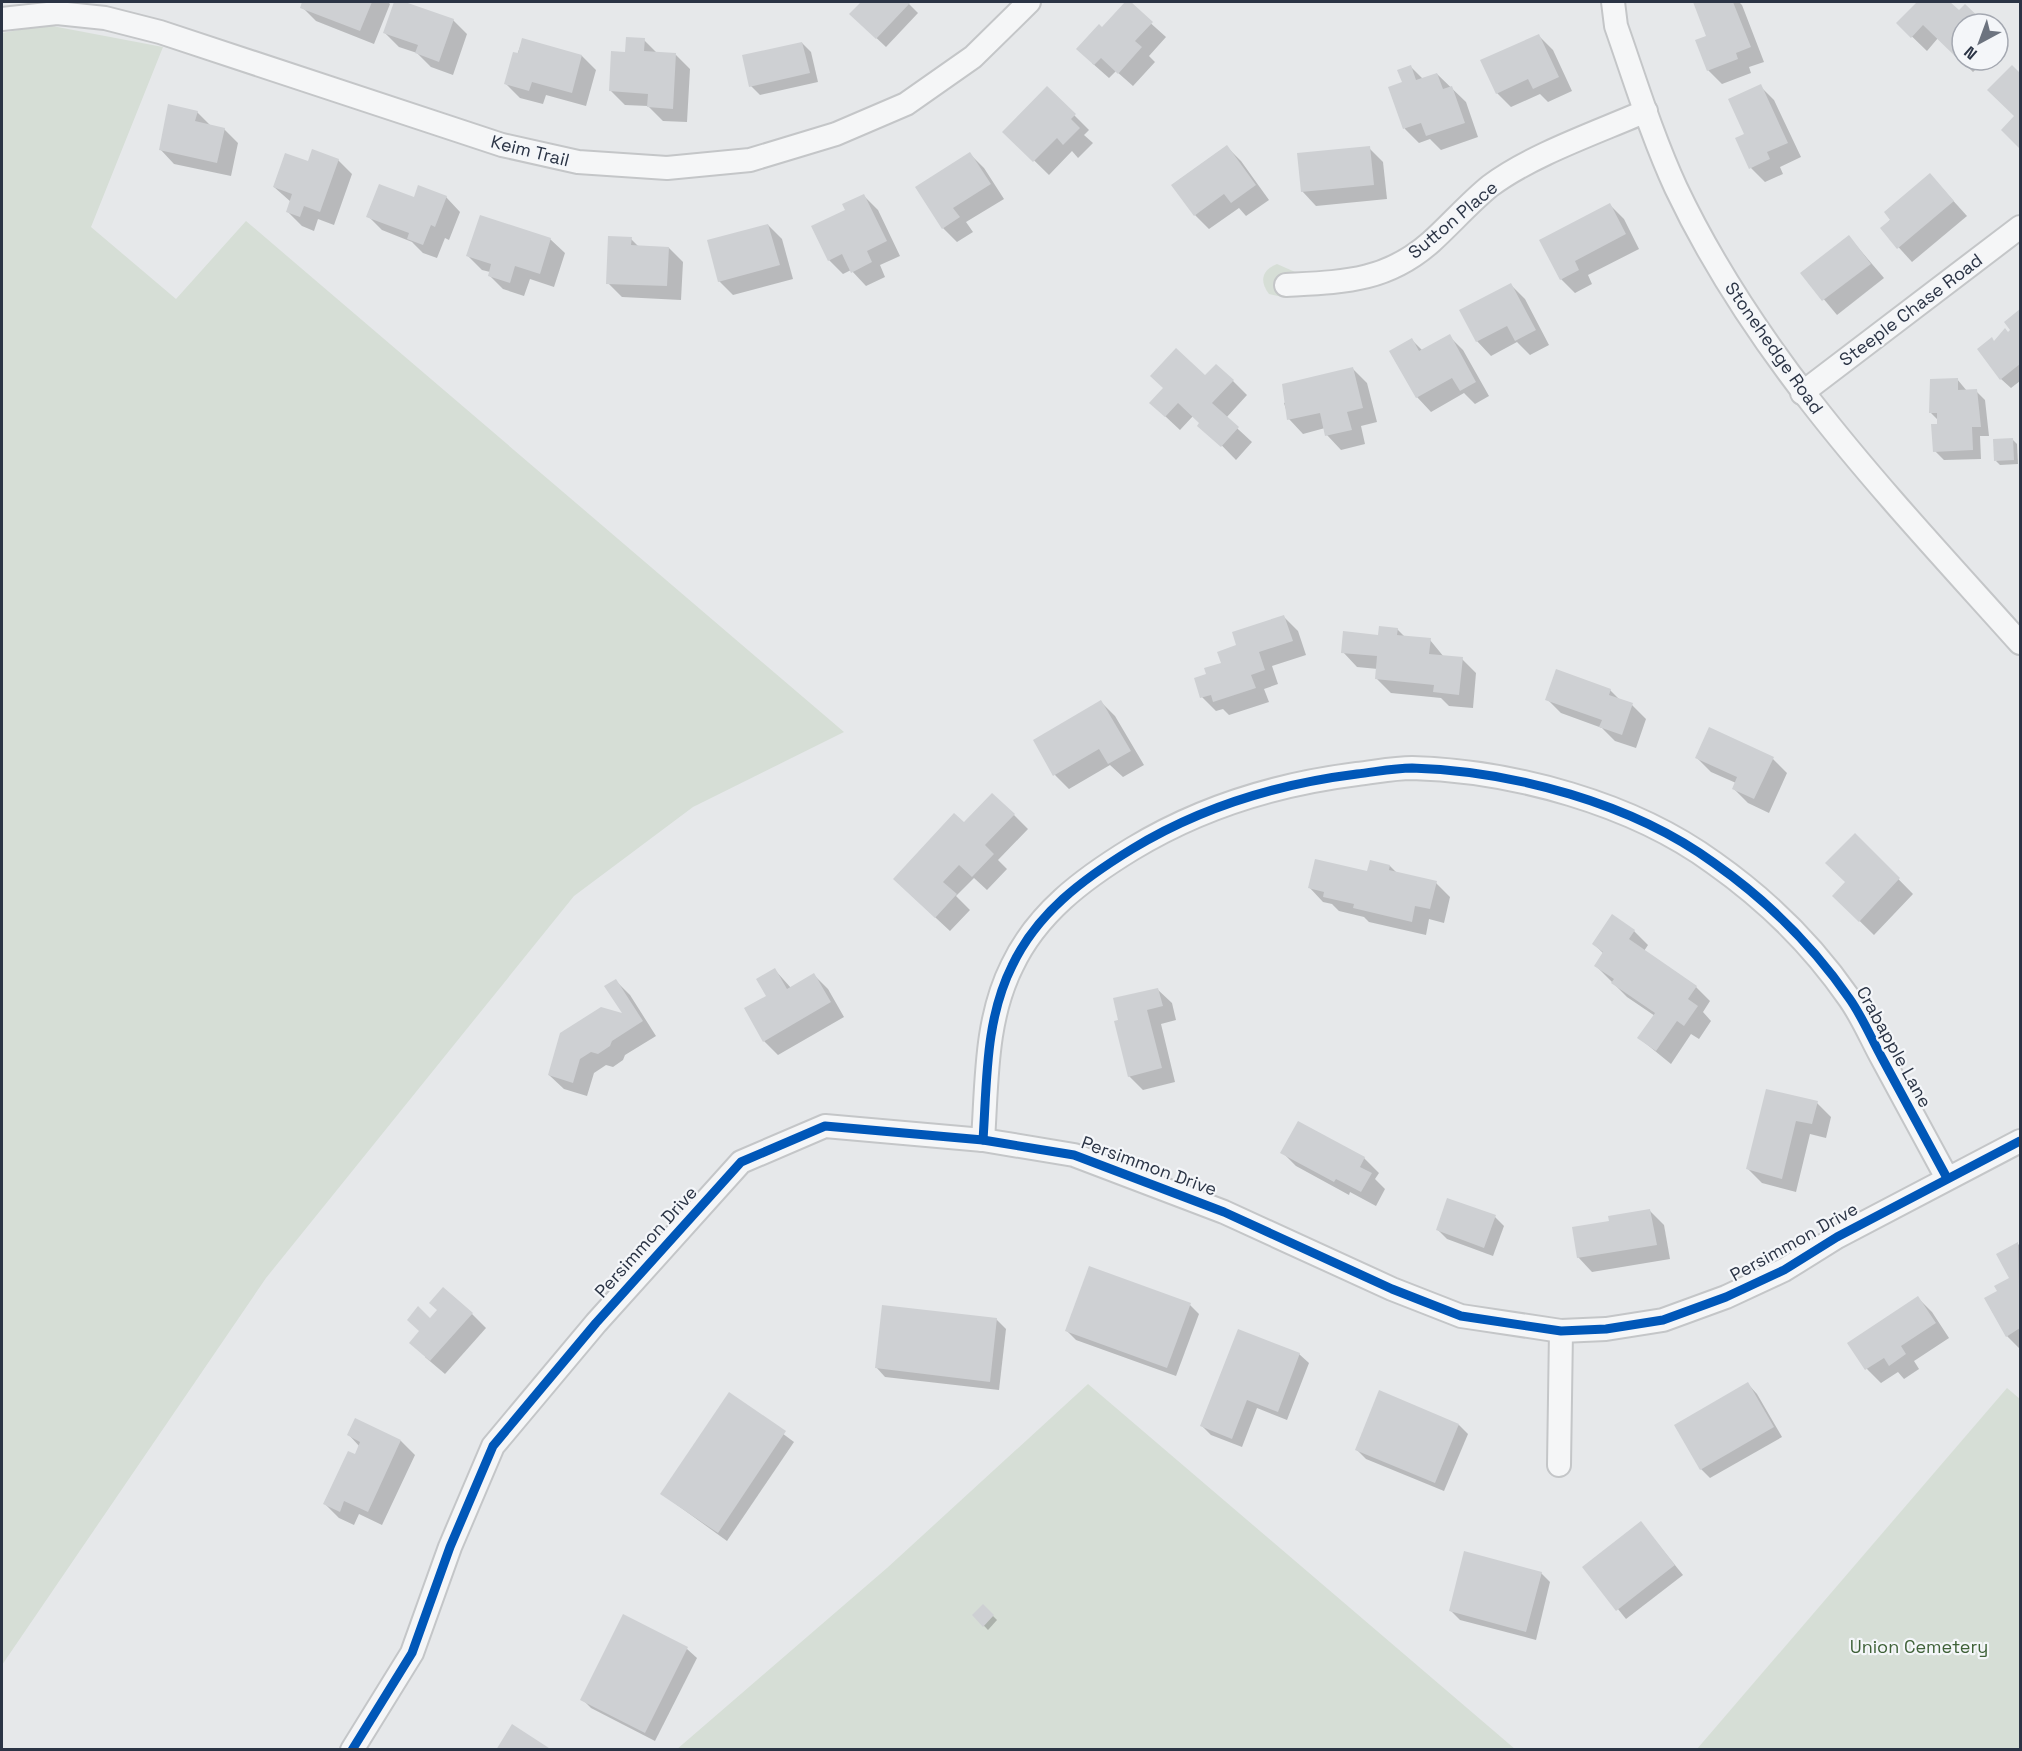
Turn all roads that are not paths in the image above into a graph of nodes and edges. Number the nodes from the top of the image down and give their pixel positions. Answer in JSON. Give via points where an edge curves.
{"nodes":[{"id":1,"x":1029,"y":2,"type":"edge"},
{"id":2,"x":1612,"y":2,"type":"edge"},
{"id":3,"x":2,"y":19,"type":"edge"},
{"id":4,"x":1646,"y":111,"type":"junction"},
{"id":5,"x":2020,"y":227,"type":"edge"},
{"id":6,"x":1286,"y":285,"type":"dead end"},
{"id":7,"x":1802,"y":393,"type":"junction"},
{"id":8,"x":2020,"y":643,"type":"edge"},
{"id":9,"x":983,"y":1140,"type":"junction"},
{"id":10,"x":2020,"y":1141,"type":"edge"},
{"id":11,"x":1947,"y":1178,"type":"junction"},
{"id":12,"x":1561,"y":1331,"type":"junction"},
{"id":13,"x":1559,"y":1465,"type":"dead end"},
{"id":14,"x":352,"y":1749,"type":"edge"}],
"edges":[{"from":1,"to":3,"type":"street","name":"Keim Trail","via":[[973,57],[906,104],[836,134],[750,160],[667,168],[578,162],[501,145],[160,32],[105,18],[57,13]]},
{"from":2,"to":4,"type":"street","name":"Stonehedge Road","via":[[1616,26]]},
{"from":4,"to":6,"type":"street","name":"Sutton Place","via":[[1570,144],[1491,186],[1428,244],[1388,271],[1352,282]]},
{"from":4,"to":7,"type":"street","name":"Stonehedge Road","via":[[1676,187],[1707,247]]},
{"from":5,"to":7,"type":"street","name":"Steeple Chase Road"},
{"from":7,"to":8,"type":"street","name":"Stonehedge Road","via":[[1864,470]]},
{"from":9,"to":11,"type":"street","name":"Crabapple Lane","via":[[990,1031],[1011,966],[1046,914],[1093,873],[1198,814],[1255,794],[1322,778],[1409,768],[1487,774],[1573,794],[1640,820],[1713,862],[1812,950],[1850,999]]},
{"from":9,"to":12,"type":"street","name":"Persimmon Drive","via":[[1074,1155],[1224,1212],[1392,1289],[1461,1316]]},
{"from":9,"to":14,"type":"street","name":"Persimmon Drive","via":[[825,1126],[741,1162],[596,1323],[493,1446],[450,1547],[412,1653]]},
{"from":10,"to":11,"type":"street","name":"Persimmon Drive"},
{"from":11,"to":12,"type":"street","name":"Persimmon Drive","via":[[1784,1270],[1726,1297],[1663,1320]]},
{"from":12,"to":13,"type":"street"}]}
